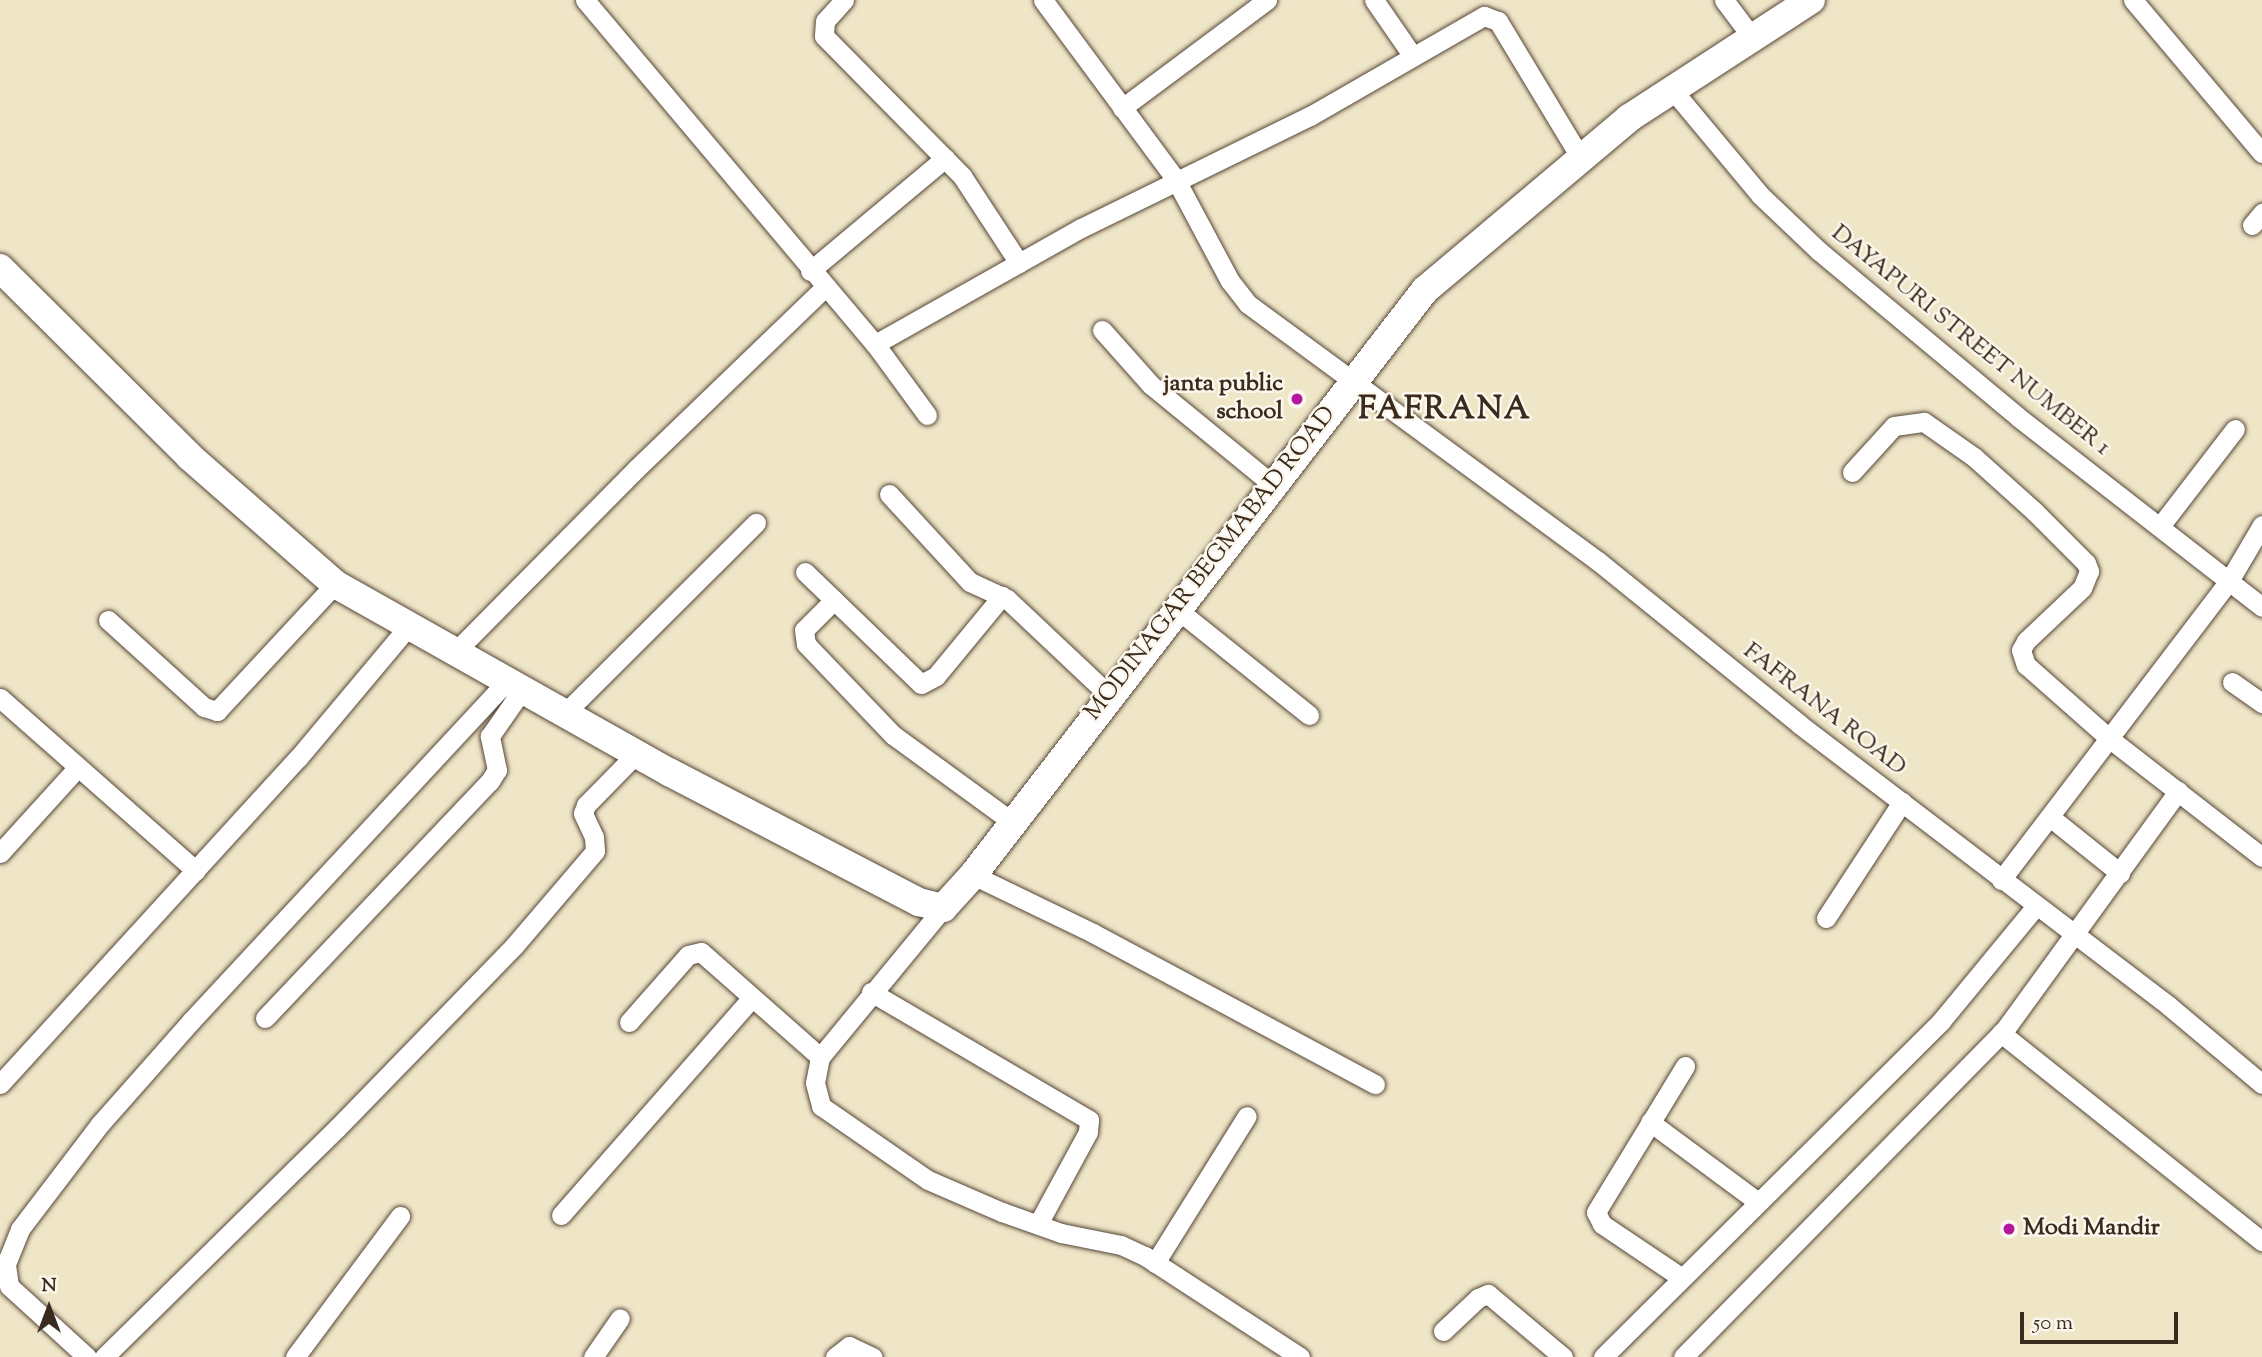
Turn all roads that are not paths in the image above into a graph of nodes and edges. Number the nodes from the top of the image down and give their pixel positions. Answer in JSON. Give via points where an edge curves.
{"nodes":[{"id":1,"x":585,"y":0,"type":"edge"},
{"id":2,"x":844,"y":0,"type":"edge"},
{"id":3,"x":1043,"y":0,"type":"edge"},
{"id":4,"x":1267,"y":0,"type":"edge"},
{"id":5,"x":1374,"y":0,"type":"edge"},
{"id":6,"x":1724,"y":0,"type":"edge"},
{"id":7,"x":1811,"y":0,"type":"edge"},
{"id":8,"x":2133,"y":0,"type":"edge"},
{"id":9,"x":1751,"y":36,"type":"junction"},
{"id":10,"x":1412,"y":55,"type":"junction"},
{"id":11,"x":1671,"y":88,"type":"junction"},
{"id":12,"x":1122,"y":107,"type":"junction"},
{"id":13,"x":2262,"y":153,"type":"edge"},
{"id":14,"x":1580,"y":157,"type":"junction"},
{"id":15,"x":945,"y":158,"type":"junction"},
{"id":16,"x":1176,"y":180,"type":"junction"},
{"id":17,"x":1019,"y":263,"type":"junction"},
{"id":18,"x":0,"y":268,"type":"edge"},
{"id":19,"x":810,"y":271,"type":"junction"},
{"id":20,"x":824,"y":288,"type":"junction"},
{"id":21,"x":1102,"y":330,"type":"dead end"},
{"id":22,"x":875,"y":344,"type":"junction"},
{"id":23,"x":1354,"y":377,"type":"junction"},
{"id":24,"x":927,"y":415,"type":"dead end"},
{"id":25,"x":2235,"y":429,"type":"dead end"},
{"id":26,"x":1852,"y":472,"type":"dead end"},
{"id":27,"x":1273,"y":485,"type":"junction"},
{"id":28,"x":889,"y":494,"type":"dead end"},
{"id":29,"x":755,"y":523,"type":"dead end"},
{"id":30,"x":2161,"y":525,"type":"junction"},
{"id":31,"x":2262,"y":525,"type":"edge"},
{"id":32,"x":805,"y":572,"type":"dead end"},
{"id":33,"x":2230,"y":581,"type":"junction"},
{"id":34,"x":335,"y":584,"type":"junction"},
{"id":35,"x":1002,"y":596,"type":"junction"},
{"id":36,"x":834,"y":600,"type":"junction"},
{"id":37,"x":2262,"y":607,"type":"edge"},
{"id":38,"x":1178,"y":610,"type":"junction"},
{"id":39,"x":108,"y":620,"type":"dead end"},
{"id":40,"x":408,"y":627,"type":"junction"},
{"id":41,"x":454,"y":653,"type":"junction"},
{"id":42,"x":2232,"y":682,"type":"dead end"},
{"id":43,"x":514,"y":686,"type":"junction"},
{"id":44,"x":1110,"y":696,"type":"junction"},
{"id":45,"x":0,"y":698,"type":"edge"},
{"id":46,"x":2262,"y":704,"type":"edge"},
{"id":47,"x":564,"y":714,"type":"junction"},
{"id":48,"x":1309,"y":715,"type":"dead end"},
{"id":49,"x":2110,"y":738,"type":"junction"},
{"id":50,"x":627,"y":748,"type":"junction"},
{"id":51,"x":78,"y":767,"type":"junction"},
{"id":52,"x":2178,"y":791,"type":"junction"},
{"id":53,"x":1902,"y":802,"type":"junction"},
{"id":54,"x":2050,"y":817,"type":"junction"},
{"id":55,"x":1011,"y":821,"type":"junction"},
{"id":56,"x":0,"y":853,"type":"edge"},
{"id":57,"x":2261,"y":854,"type":"edge"},
{"id":58,"x":197,"y":871,"type":"junction"},
{"id":59,"x":2120,"y":873,"type":"junction"},
{"id":60,"x":973,"y":875,"type":"junction"},
{"id":61,"x":2001,"y":880,"type":"junction"},
{"id":62,"x":2035,"y":906,"type":"junction"},
{"id":63,"x":943,"y":908,"type":"junction"},
{"id":64,"x":1826,"y":918,"type":"dead end"},
{"id":65,"x":2074,"y":938,"type":"junction"},
{"id":66,"x":872,"y":992,"type":"junction"},
{"id":67,"x":751,"y":999,"type":"junction"},
{"id":68,"x":265,"y":1018,"type":"dead end"},
{"id":69,"x":629,"y":1022,"type":"dead end"},
{"id":70,"x":2001,"y":1033,"type":"junction"},
{"id":71,"x":820,"y":1057,"type":"junction"},
{"id":72,"x":1685,"y":1066,"type":"dead end"},
{"id":73,"x":0,"y":1084,"type":"edge"},
{"id":74,"x":1375,"y":1084,"type":"dead end"},
{"id":75,"x":2262,"y":1084,"type":"edge"},
{"id":76,"x":1247,"y":1116,"type":"dead end"},
{"id":77,"x":1650,"y":1122,"type":"junction"},
{"id":78,"x":1758,"y":1202,"type":"junction"},
{"id":79,"x":561,"y":1214,"type":"dead end"},
{"id":80,"x":400,"y":1216,"type":"dead end"},
{"id":81,"x":1038,"y":1224,"type":"junction"},
{"id":82,"x":2262,"y":1241,"type":"edge"},
{"id":83,"x":1155,"y":1263,"type":"junction"},
{"id":84,"x":3,"y":1264,"type":"edge"},
{"id":85,"x":1682,"y":1278,"type":"junction"},
{"id":86,"x":620,"y":1318,"type":"dead end"},
{"id":87,"x":1443,"y":1331,"type":"dead end"},
{"id":88,"x":87,"y":1357,"type":"edge"},
{"id":89,"x":104,"y":1357,"type":"edge"},
{"id":90,"x":295,"y":1357,"type":"edge"},
{"id":91,"x":593,"y":1357,"type":"edge"},
{"id":92,"x":835,"y":1357,"type":"edge"},
{"id":93,"x":873,"y":1357,"type":"edge"},
{"id":94,"x":1300,"y":1357,"type":"edge"},
{"id":95,"x":1563,"y":1357,"type":"edge"},
{"id":96,"x":1603,"y":1357,"type":"edge"},
{"id":97,"x":1683,"y":1357,"type":"edge"}],
"edges":[{"from":1,"to":19,"type":"street"},
{"from":2,"to":15,"type":"street","via":[[825,21],[824,36]]},
{"from":3,"to":12,"type":"street","name":"FAFRANA ROAD"},
{"from":4,"to":12,"type":"street"},
{"from":5,"to":10,"type":"street"},
{"from":6,"to":9,"type":"street"},
{"from":7,"to":9,"type":"street","name":"MODINAGAR BEGMABAD ROAD"},
{"from":8,"to":13,"type":"street"},
{"from":9,"to":11,"type":"street","name":"MODINAGAR BEGMABAD ROAD"},
{"from":10,"to":14,"type":"street","via":[[1484,16],[1494,17]]},
{"from":10,"to":16,"type":"street","via":[[1310,116]]},
{"from":11,"to":14,"type":"street","name":"MODINAGAR BEGMABAD ROAD"},
{"from":11,"to":30,"type":"street","name":"DAYAPURI STREET NUMBER 1","via":[[1760,195],[1819,251],[2018,417]]},
{"from":12,"to":16,"type":"street","name":"FAFRANA ROAD"},
{"from":14,"to":23,"type":"street","name":"MODINAGAR BEGMABAD ROAD","via":[[1425,290]]},
{"from":15,"to":17,"type":"street","via":[[962,176]]},
{"from":15,"to":19,"type":"street"},
{"from":16,"to":17,"type":"street"},
{"from":16,"to":23,"type":"street","name":"FAFRANA ROAD","via":[[1238,294]]},
{"from":17,"to":22,"type":"street"},
{"from":18,"to":34,"type":"street","via":[[190,457]]},
{"from":19,"to":20,"type":"street"},
{"from":20,"to":22,"type":"street"},
{"from":20,"to":41,"type":"street"},
{"from":21,"to":27,"type":"street","via":[[1151,386]]},
{"from":22,"to":24,"type":"street"},
{"from":23,"to":27,"type":"street","name":"MODINAGAR BEGMABAD ROAD"},
{"from":23,"to":53,"type":"street","name":"FAFRANA ROAD","via":[[1429,440],[1598,561]]},
{"from":25,"to":30,"type":"street"},
{"from":26,"to":49,"type":"street","via":[[1894,426],[1924,422],[1974,457],[2085,562],[2087,580],[2026,641],[2021,657]]},
{"from":27,"to":38,"type":"street","name":"MODINAGAR BEGMABAD ROAD"},
{"from":28,"to":35,"type":"street","via":[[970,582]]},
{"from":29,"to":47,"type":"street"},
{"from":30,"to":33,"type":"street","name":"DAYAPURI STREET NUMBER 1"},
{"from":31,"to":33,"type":"street"},
{"from":32,"to":36,"type":"street"},
{"from":33,"to":37,"type":"street","name":"DAYAPURI STREET NUMBER 1"},
{"from":33,"to":49,"type":"street"},
{"from":34,"to":39,"type":"street","via":[[217,711],[204,708]]},
{"from":34,"to":40,"type":"street"},
{"from":35,"to":36,"type":"street","via":[[926,684],[916,681]]},
{"from":35,"to":44,"type":"street"},
{"from":36,"to":55,"type":"street","via":[[804,630],[806,644],[893,735]]},
{"from":38,"to":44,"type":"street","name":"MODINAGAR BEGMABAD ROAD"},
{"from":38,"to":48,"type":"street"},
{"from":40,"to":41,"type":"street"},
{"from":40,"to":58,"type":"street"},
{"from":41,"to":43,"type":"street"},
{"from":42,"to":46,"type":"street"},
{"from":43,"to":47,"type":"street"},
{"from":43,"to":68,"type":"street","via":[[490,736],[497,770],[490,782]]},
{"from":43,"to":84,"type":"street","via":[[100,1124],[20,1229]]},
{"from":44,"to":55,"type":"street","name":"MODINAGAR BEGMABAD ROAD"},
{"from":45,"to":51,"type":"street"},
{"from":47,"to":50,"type":"street"},
{"from":49,"to":52,"type":"street"},
{"from":49,"to":54,"type":"street"},
{"from":50,"to":63,"type":"street","via":[[919,902]]},
{"from":50,"to":89,"type":"street","via":[[583,813],[595,851],[514,946]]},
{"from":51,"to":56,"type":"street"},
{"from":51,"to":58,"type":"street"},
{"from":52,"to":57,"type":"street"},
{"from":52,"to":59,"type":"street"},
{"from":53,"to":61,"type":"street","name":"FAFRANA ROAD"},
{"from":53,"to":64,"type":"street"},
{"from":54,"to":59,"type":"street"},
{"from":54,"to":61,"type":"street"},
{"from":55,"to":60,"type":"street","name":"MODINAGAR BEGMABAD ROAD"},
{"from":58,"to":73,"type":"street"},
{"from":59,"to":65,"type":"street"},
{"from":60,"to":63,"type":"street","name":"MODINAGAR BEGMABAD ROAD"},
{"from":60,"to":74,"type":"street","via":[[1104,939]]},
{"from":61,"to":62,"type":"street","name":"FAFRANA ROAD"},
{"from":62,"to":65,"type":"street","name":"FAFRANA ROAD"},
{"from":62,"to":78,"type":"street","via":[[1942,1020]]},
{"from":63,"to":66,"type":"street"},
{"from":65,"to":70,"type":"street"},
{"from":65,"to":75,"type":"street","name":"FAFRANA ROAD","via":[[2169,1006]]},
{"from":66,"to":71,"type":"street"},
{"from":66,"to":81,"type":"street","via":[[1088,1120],[1088,1132]]},
{"from":67,"to":69,"type":"street","via":[[696,951]]},
{"from":67,"to":71,"type":"street"},
{"from":67,"to":79,"type":"street"},
{"from":70,"to":82,"type":"street"},
{"from":70,"to":97,"type":"street"},
{"from":71,"to":81,"type":"street","via":[[815,1083],[821,1106],[831,1117],[928,1180]]},
{"from":72,"to":77,"type":"street"},
{"from":76,"to":83,"type":"street"},
{"from":77,"to":78,"type":"street"},
{"from":77,"to":85,"type":"street","via":[[1596,1216]]},
{"from":78,"to":85,"type":"street"},
{"from":80,"to":90,"type":"street"},
{"from":81,"to":83,"type":"street","via":[[1121,1245]]},
{"from":83,"to":94,"type":"street"},
{"from":84,"to":88,"type":"street","via":[[9,1286]]},
{"from":85,"to":96,"type":"street"},
{"from":86,"to":91,"type":"street"},
{"from":87,"to":95,"type":"street","via":[[1488,1294]]},
{"from":92,"to":93,"type":"street","via":[[849,1346]]}]}
